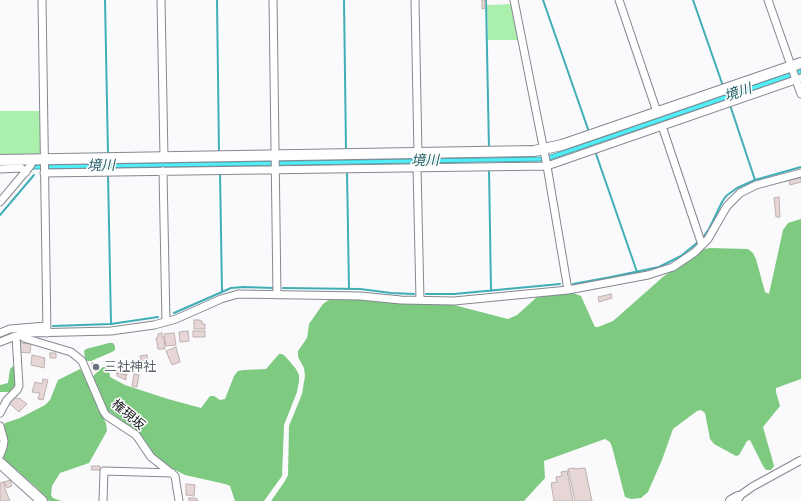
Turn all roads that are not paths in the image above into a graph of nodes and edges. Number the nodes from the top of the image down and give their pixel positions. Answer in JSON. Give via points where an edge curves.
{"nodes":[{"id":1,"x":42,"y":0,"type":"edge"},
{"id":2,"x":161,"y":0,"type":"edge"},
{"id":3,"x":273,"y":0,"type":"edge"},
{"id":4,"x":415,"y":0,"type":"edge"},
{"id":5,"x":514,"y":0,"type":"edge"},
{"id":6,"x":619,"y":0,"type":"edge"},
{"id":7,"x":768,"y":0,"type":"edge"},
{"id":8,"x":795,"y":66,"type":"edge"},
{"id":9,"x":797,"y":79,"type":"edge"},
{"id":10,"x":801,"y":94,"type":"edge"},
{"id":11,"x":658,"y":112,"type":"junction"},
{"id":12,"x":662,"y":126,"type":"junction"},
{"id":13,"x":544,"y":152,"type":"junction"},
{"id":14,"x":418,"y":154,"type":"junction"},
{"id":15,"x":164,"y":157,"type":"junction"},
{"id":16,"x":31,"y":159,"type":"junction"},
{"id":17,"x":0,"y":160,"type":"edge"},
{"id":18,"x":275,"y":163,"type":"junction"},
{"id":19,"x":547,"y":164,"type":"junction"},
{"id":20,"x":44,"y":166,"type":"junction"},
{"id":21,"x":417,"y":168,"type":"junction"},
{"id":22,"x":0,"y":169,"type":"edge"},
{"id":23,"x":163,"y":171,"type":"junction"},
{"id":24,"x":26,"y":172,"type":"junction"},
{"id":25,"x":801,"y":173,"type":"edge"},
{"id":26,"x":0,"y":202,"type":"edge"},
{"id":27,"x":702,"y":245,"type":"junction"},
{"id":28,"x":568,"y":290,"type":"junction"},
{"id":29,"x":277,"y":295,"type":"junction"},
{"id":30,"x":420,"y":300,"type":"junction"},
{"id":31,"x":166,"y":322,"type":"junction"},
{"id":32,"x":46,"y":329,"type":"junction"},
{"id":33,"x":0,"y":332,"type":"edge"},
{"id":34,"x":18,"y":335,"type":"junction"},
{"id":35,"x":0,"y":342,"type":"edge"},
{"id":36,"x":0,"y":413,"type":"edge"},
{"id":37,"x":0,"y":426,"type":"edge"},
{"id":38,"x":0,"y":455,"type":"edge"},
{"id":39,"x":801,"y":460,"type":"edge"},
{"id":40,"x":0,"y":463,"type":"edge"},
{"id":41,"x":172,"y":473,"type":"junction"},
{"id":42,"x":734,"y":499,"type":"edge"},
{"id":43,"x":42,"y":501,"type":"edge"},
{"id":44,"x":102,"y":501,"type":"edge"},
{"id":45,"x":179,"y":501,"type":"edge"}],
"edges":[{"from":1,"to":20,"type":"street"},
{"from":2,"to":15,"type":"street"},
{"from":3,"to":18,"type":"street"},
{"from":4,"to":14,"type":"street"},
{"from":5,"to":13,"type":"street"},
{"from":6,"to":11,"type":"street"},
{"from":7,"to":8,"type":"street"},
{"from":8,"to":9,"type":"street"},
{"from":8,"to":11,"type":"street"},
{"from":9,"to":10,"type":"street"},
{"from":9,"to":12,"type":"street"},
{"from":11,"to":13,"type":"street"},
{"from":12,"to":19,"type":"street"},
{"from":12,"to":27,"type":"street"},
{"from":13,"to":14,"type":"street"},
{"from":13,"to":19,"type":"street"},
{"from":14,"to":18,"type":"street"},
{"from":15,"to":18,"type":"street"},
{"from":15,"to":20,"type":"street"},
{"from":16,"to":17,"type":"street"},
{"from":16,"to":20,"type":"street"},
{"from":16,"to":24,"type":"street","via":[[31,165]]},
{"from":18,"to":21,"type":"street"},
{"from":18,"to":23,"type":"street"},
{"from":18,"to":29,"type":"street"},
{"from":19,"to":21,"type":"street"},
{"from":19,"to":28,"type":"street"},
{"from":20,"to":23,"type":"street"},
{"from":20,"to":32,"type":"street"},
{"from":21,"to":30,"type":"street"},
{"from":22,"to":24,"type":"street","via":[[21,168]]},
{"from":23,"to":31,"type":"street"},
{"from":24,"to":26,"type":"street"},
{"from":25,"to":27,"type":"street","via":[[756,185],[740,193],[727,206],[713,232]]},
{"from":27,"to":28,"type":"street","via":[[679,263],[660,272]]},
{"from":28,"to":30,"type":"street","via":[[454,301]]},
{"from":29,"to":30,"type":"street"},
{"from":29,"to":31,"type":"street","via":[[232,295]]},
{"from":31,"to":32,"type":"street","via":[[111,330]]},
{"from":32,"to":33,"type":"street","via":[[10,329]]},
{"from":32,"to":34,"type":"street"},
{"from":34,"to":35,"type":"street"},
{"from":34,"to":36,"type":"street","via":[[19,386]]},
{"from":34,"to":41,"type":"street","name":"権現坂","via":[[70,352],[82,360],[107,416],[136,435],[151,457]]},
{"from":37,"to":38,"type":"street","via":[[4,441]]},
{"from":39,"to":42,"type":"street"},
{"from":40,"to":43,"type":"street"},
{"from":41,"to":44,"type":"street","via":[[104,471]]},
{"from":41,"to":45,"type":"street"}]}
